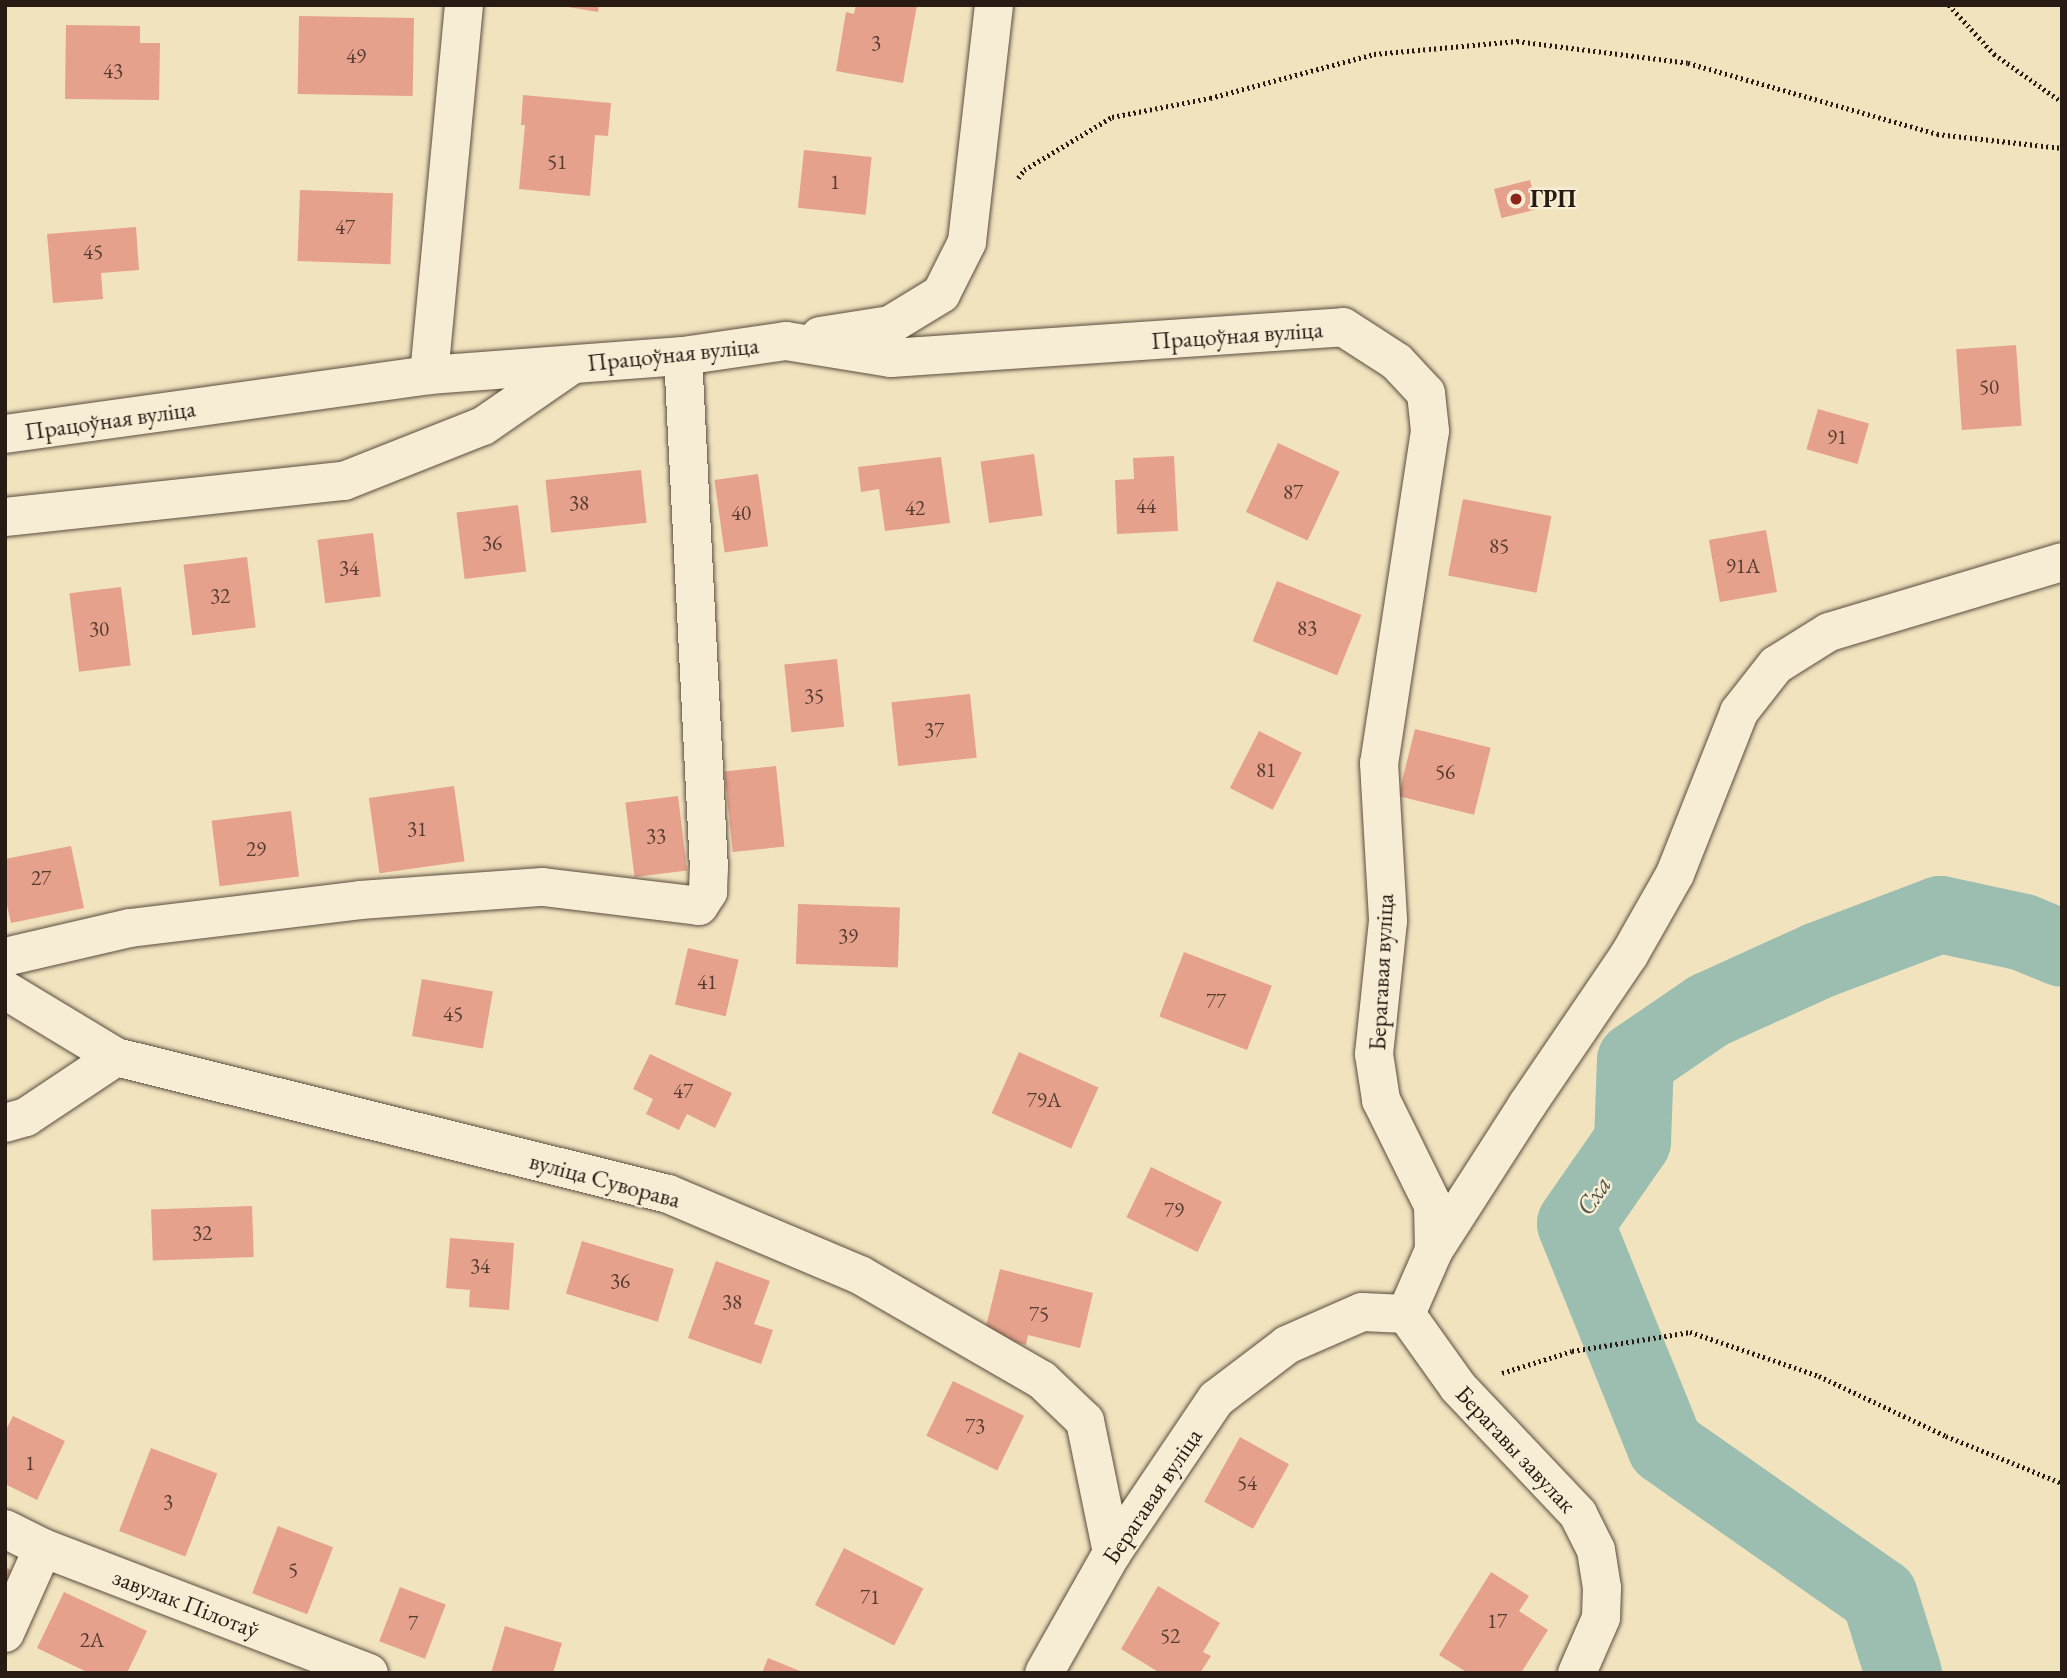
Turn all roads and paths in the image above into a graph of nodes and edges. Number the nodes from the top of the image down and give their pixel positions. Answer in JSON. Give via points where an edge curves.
{"nodes":[{"id":1,"x":464,"y":5,"type":"edge"},
{"id":2,"x":994,"y":5,"type":"edge"},
{"id":3,"x":1949,"y":5,"type":"edge"},
{"id":4,"x":2062,"y":102,"type":"edge"},
{"id":5,"x":2062,"y":148,"type":"edge"},
{"id":6,"x":1016,"y":181,"type":"dead end"},
{"id":7,"x":1343,"y":327,"type":"joint"},
{"id":8,"x":786,"y":341,"type":"junction"},
{"id":9,"x":683,"y":356,"type":"junction"},
{"id":10,"x":570,"y":366,"type":"junction"},
{"id":11,"x":429,"y":376,"type":"junction"},
{"id":12,"x":5,"y":434,"type":"edge"},
{"id":13,"x":5,"y":517,"type":"edge"},
{"id":14,"x":2062,"y":562,"type":"edge"},
{"id":15,"x":5,"y":957,"type":"edge"},
{"id":16,"x":5,"y":990,"type":"edge"},
{"id":17,"x":116,"y":1057,"type":"junction"},
{"id":18,"x":5,"y":1123,"type":"edge"},
{"id":19,"x":1434,"y":1250,"type":"junction"},
{"id":20,"x":1406,"y":1314,"type":"junction"},
{"id":21,"x":1458,"y":1387,"type":"junction"},
{"id":22,"x":2062,"y":1483,"type":"edge"},
{"id":23,"x":5,"y":1529,"type":"edge"},
{"id":24,"x":43,"y":1548,"type":"junction"},
{"id":25,"x":1112,"y":1553,"type":"junction"},
{"id":26,"x":5,"y":1633,"type":"edge"},
{"id":27,"x":369,"y":1673,"type":"edge"},
{"id":28,"x":1044,"y":1673,"type":"edge"},
{"id":29,"x":1577,"y":1673,"type":"edge"}],
"edges":[{"from":1,"to":11,"type":"street"},
{"from":2,"to":8,"type":"street","via":[[967,242],[941,294],[890,325]]},
{"from":3,"to":4,"type":"path","via":[[1994,54]]},
{"from":5,"to":6,"type":"path","via":[[1937,134],[1688,63],[1517,41],[1374,54],[1210,99],[1112,117],[1024,170]]},
{"from":7,"to":8,"type":"street","name":"Працоўная вуліца","via":[[891,358]]},
{"from":7,"to":19,"type":"street","name":"Берагавая вуліца","via":[[1397,362],[1426,393],[1430,431],[1379,763],[1388,920],[1374,1054],[1381,1100],[1433,1205]]},
{"from":8,"to":9,"type":"street","name":"Працоўная вуліца"},
{"from":9,"to":10,"type":"street","name":"Працоўная вуліца"},
{"from":9,"to":15,"type":"street","via":[[709,869],[708,892],[699,906],[543,887],[386,898],[130,928]]},
{"from":10,"to":11,"type":"street","name":"Працоўная вуліца"},
{"from":10,"to":13,"type":"street","via":[[484,426],[344,481]]},
{"from":11,"to":12,"type":"street","name":"Працоўная вуліца"},
{"from":14,"to":19,"type":"street","via":[[1829,632],[1776,665],[1739,712],[1675,874],[1629,955]]},
{"from":16,"to":17,"type":"street","name":"вуліца Суворава"},
{"from":17,"to":18,"type":"street","via":[[26,1116]]},
{"from":17,"to":25,"type":"street","name":"вуліца Суворава","via":[[668,1194],[860,1275],[1042,1380],[1085,1421]]},
{"from":19,"to":20,"type":"street","name":"Берагавая вуліца"},
{"from":20,"to":21,"type":"street","name":"Берагавы завулак"},
{"from":20,"to":25,"type":"street","name":"Берагавая вуліца","via":[[1362,1312],[1287,1345],[1216,1399]]},
{"from":21,"to":22,"type":"path","via":[[1572,1351],[1690,1332],[1819,1376],[1946,1436]]},
{"from":21,"to":29,"type":"street","name":"Берагавы завулак","via":[[1578,1514],[1596,1550],[1601,1618]]},
{"from":23,"to":24,"type":"street","name":"завулак Пілотаў"},
{"from":24,"to":26,"type":"street"},
{"from":24,"to":27,"type":"street","name":"завулак Пілотаў"},
{"from":25,"to":28,"type":"street","name":"Берагавая вуліца"}]}
